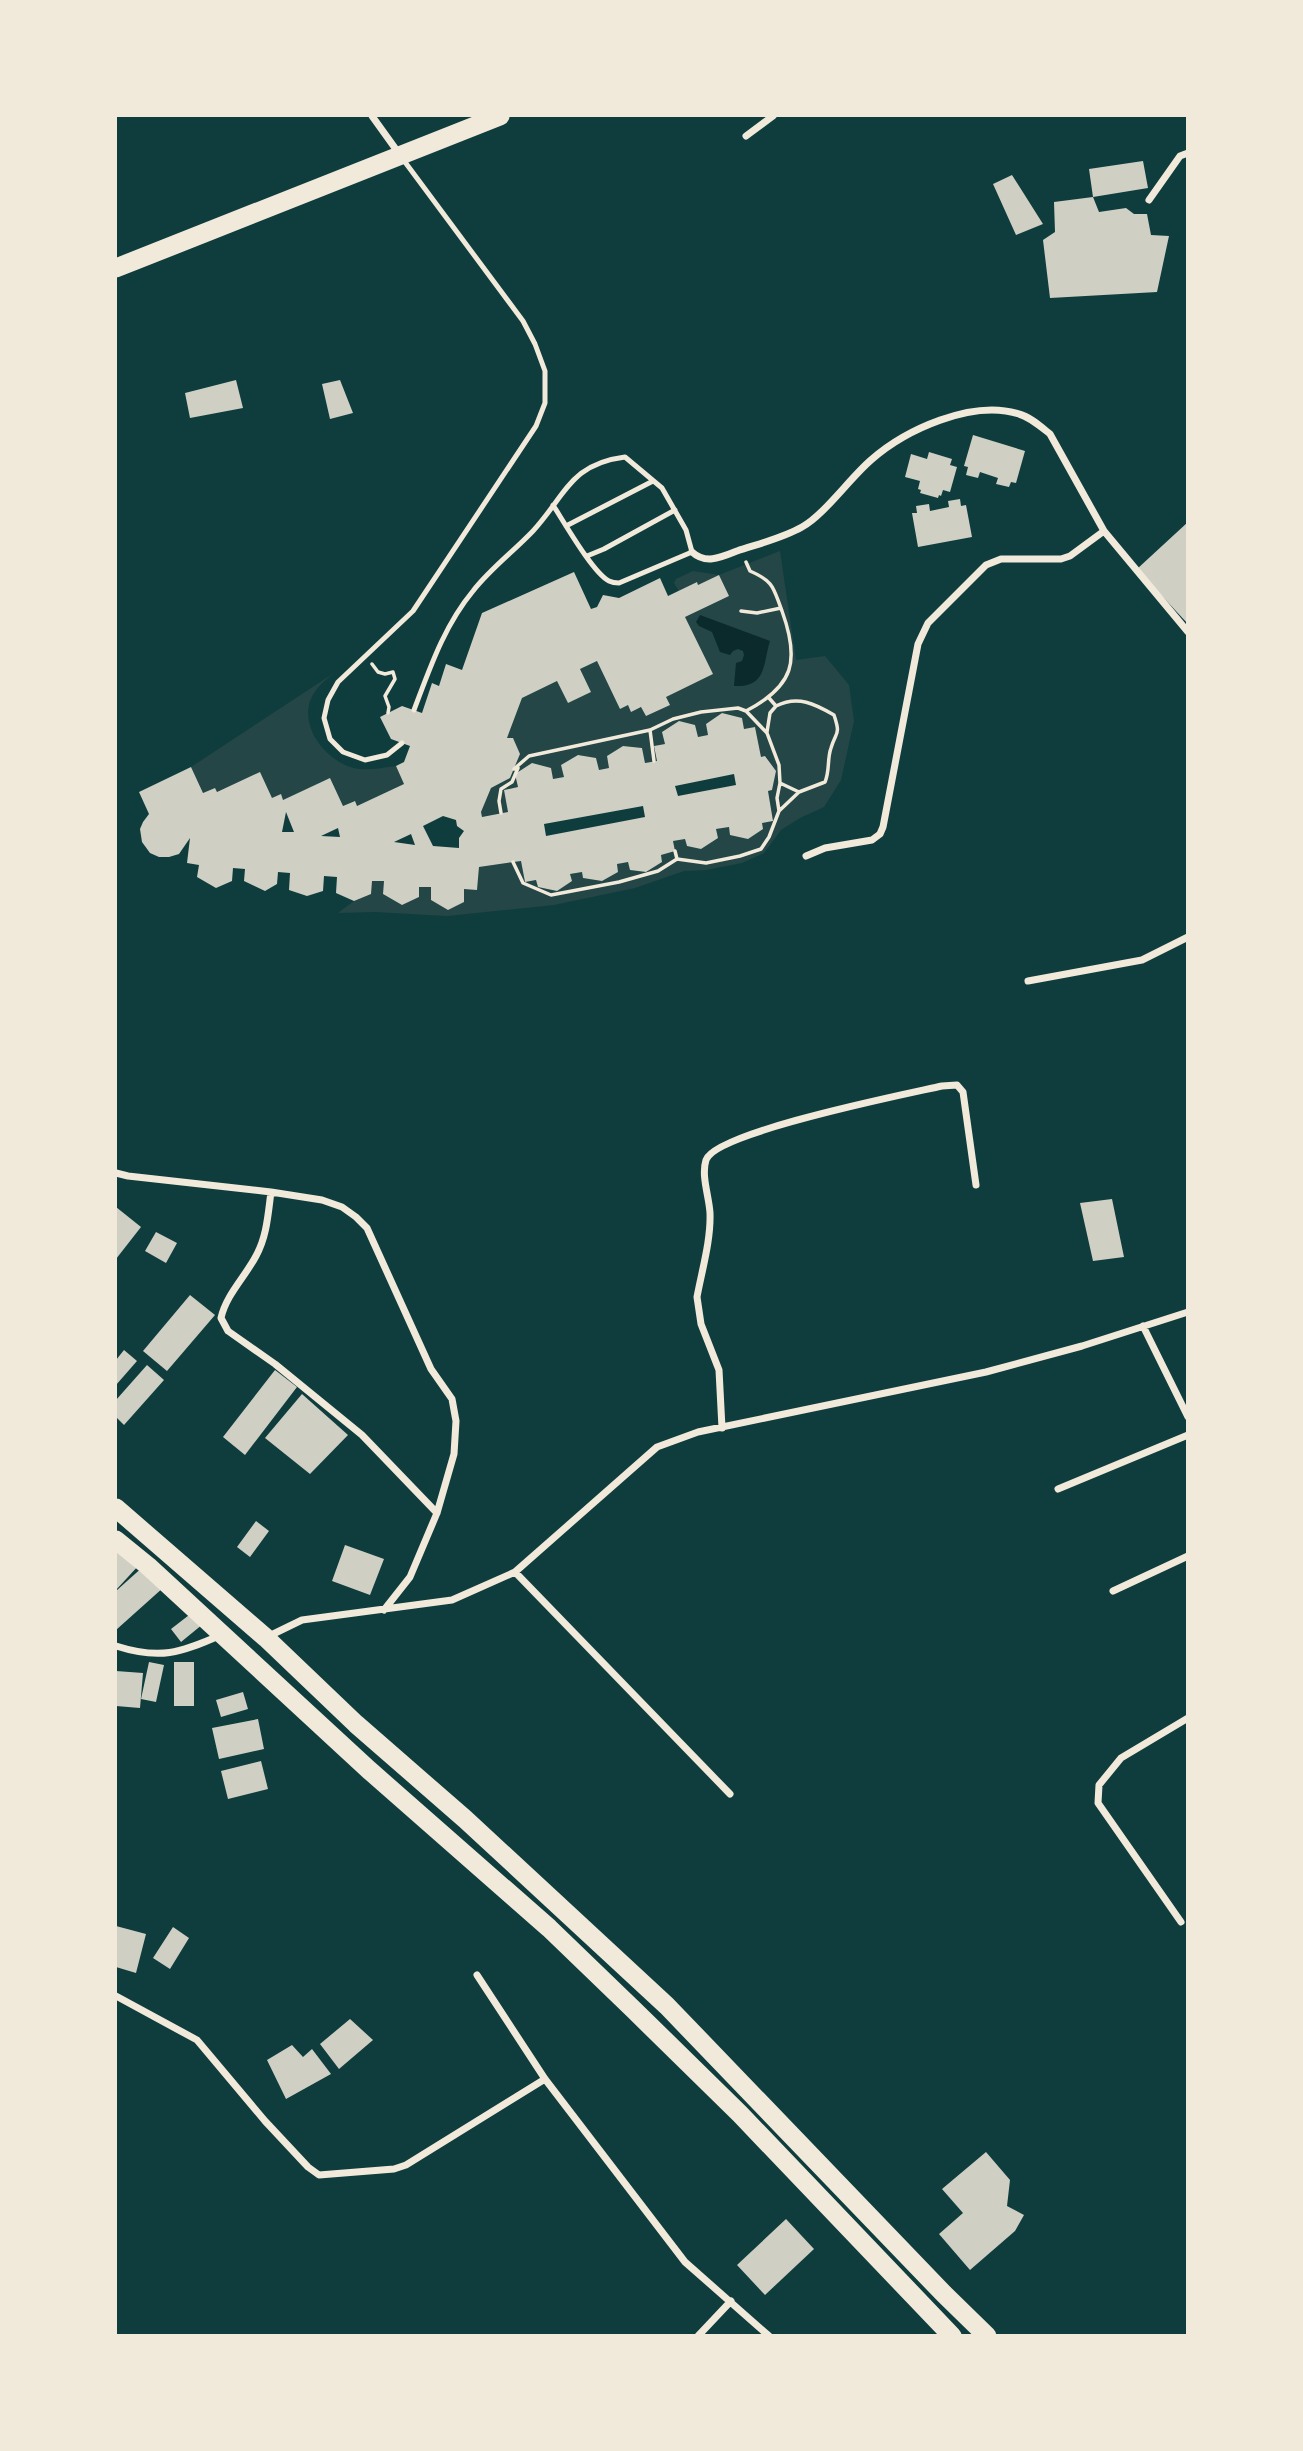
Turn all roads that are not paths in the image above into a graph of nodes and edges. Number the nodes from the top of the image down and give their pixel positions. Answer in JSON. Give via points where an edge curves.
{"nodes":[{"id":1,"x":372,"y":116,"type":"edge"},
{"id":2,"x":500,"y":116,"type":"edge"},
{"id":3,"x":774,"y":116,"type":"edge"},
{"id":4,"x":746,"y":136,"type":"dead end"},
{"id":5,"x":1188,"y":153,"type":"edge"},
{"id":6,"x":401,"y":155,"type":"junction"},
{"id":7,"x":1149,"y":200,"type":"dead end"},
{"id":8,"x":116,"y":268,"type":"edge"},
{"id":9,"x":653,"y":481,"type":"junction"},
{"id":10,"x":553,"y":505,"type":"junction"},
{"id":11,"x":675,"y":510,"type":"junction"},
{"id":12,"x":566,"y":526,"type":"junction"},
{"id":13,"x":1104,"y":531,"type":"junction"},
{"id":14,"x":692,"y":552,"type":"junction"},
{"id":15,"x":587,"y":556,"type":"junction"},
{"id":16,"x":1188,"y":632,"type":"edge"},
{"id":17,"x":414,"y":710,"type":"dead end"},
{"id":18,"x":402,"y":743,"type":"dead end"},
{"id":19,"x":806,"y":856,"type":"dead end"},
{"id":20,"x":1188,"y":937,"type":"edge"},
{"id":21,"x":1028,"y":981,"type":"dead end"},
{"id":22,"x":116,"y":1173,"type":"edge"},
{"id":23,"x":976,"y":1185,"type":"dead end"},
{"id":24,"x":271,"y":1192,"type":"junction"},
{"id":25,"x":1188,"y":1312,"type":"edge"},
{"id":26,"x":1143,"y":1326,"type":"junction"},
{"id":27,"x":1188,"y":1417,"type":"edge"},
{"id":28,"x":722,"y":1427,"type":"junction"},
{"id":29,"x":1188,"y":1435,"type":"edge"},
{"id":30,"x":1058,"y":1489,"type":"dead end"},
{"id":31,"x":116,"y":1508,"type":"edge"},
{"id":32,"x":437,"y":1513,"type":"junction"},
{"id":33,"x":116,"y":1540,"type":"edge"},
{"id":34,"x":1188,"y":1556,"type":"edge"},
{"id":35,"x":515,"y":1572,"type":"junction"},
{"id":36,"x":1113,"y":1591,"type":"dead end"},
{"id":37,"x":384,"y":1610,"type":"junction"},
{"id":38,"x":221,"y":1635,"type":"junction"},
{"id":39,"x":266,"y":1638,"type":"junction"},
{"id":40,"x":116,"y":1646,"type":"edge"},
{"id":41,"x":1188,"y":1718,"type":"edge"},
{"id":42,"x":730,"y":1794,"type":"dead end"},
{"id":43,"x":466,"y":1819,"type":"junction"},
{"id":44,"x":445,"y":1838,"type":"junction"},
{"id":45,"x":1181,"y":1922,"type":"dead end"},
{"id":46,"x":477,"y":1975,"type":"dead end"},
{"id":47,"x":116,"y":1996,"type":"edge"},
{"id":48,"x":545,"y":2079,"type":"junction"},
{"id":49,"x":732,"y":2301,"type":"junction"},
{"id":50,"x":698,"y":2336,"type":"edge"},
{"id":51,"x":769,"y":2336,"type":"edge"},
{"id":52,"x":952,"y":2336,"type":"edge"},
{"id":53,"x":987,"y":2336,"type":"edge"}],
"edges":[{"from":1,"to":6,"type":"street"},
{"from":2,"to":6,"type":"highway"},
{"from":3,"to":4,"type":"street"},
{"from":5,"to":7,"type":"street","via":[[1180,156]]},
{"from":6,"to":8,"type":"highway"},
{"from":6,"to":18,"type":"lane","via":[[523,321],[545,371],[545,403],[536,426],[413,611],[338,682],[328,700],[324,718],[330,739],[343,752],[365,760],[387,755]]},
{"from":9,"to":10,"type":"lane","via":[[625,457],[607,459],[584,470]]},
{"from":9,"to":11,"type":"lane"},
{"from":9,"to":12,"type":"lane"},
{"from":10,"to":12,"type":"lane"},
{"from":10,"to":17,"type":"lane","via":[[472,591],[438,645]]},
{"from":11,"to":14,"type":"lane"},
{"from":11,"to":15,"type":"lane"},
{"from":12,"to":15,"type":"lane"},
{"from":13,"to":14,"type":"street","via":[[1049,434],[1020,414],[969,412],[934,422],[898,440],[871,460],[804,527],[715,559]]},
{"from":13,"to":16,"type":"street"},
{"from":13,"to":19,"type":"street","via":[[1061,559],[1001,559],[985,565],[928,623],[918,644],[880,834]]},
{"from":14,"to":15,"type":"lane","via":[[619,583],[603,577]]},
{"from":20,"to":21,"type":"street","via":[[1142,960]]},
{"from":22,"to":24,"type":"street"},
{"from":23,"to":28,"type":"street","via":[[963,1092],[957,1085],[837,1109],[713,1149],[705,1167],[710,1214],[697,1311],[719,1370]]},
{"from":24,"to":32,"type":"street","via":[[342,1207],[367,1228],[431,1369],[452,1399],[454,1454]]},
{"from":24,"to":32,"type":"street","via":[[265,1234],[221,1318],[228,1331],[362,1435]]},
{"from":25,"to":26,"type":"street"},
{"from":26,"to":27,"type":"street"},
{"from":26,"to":28,"type":"street","via":[[986,1372]]},
{"from":28,"to":35,"type":"street","via":[[657,1447]]},
{"from":29,"to":30,"type":"street"},
{"from":31,"to":39,"type":"highway"},
{"from":32,"to":37,"type":"street","via":[[410,1577]]},
{"from":33,"to":38,"type":"highway"},
{"from":34,"to":36,"type":"street"},
{"from":35,"to":37,"type":"street","via":[[452,1600]]},
{"from":35,"to":42,"type":"street"},
{"from":37,"to":39,"type":"street","via":[[302,1620]]},
{"from":38,"to":40,"type":"street","via":[[168,1654]]},
{"from":38,"to":44,"type":"highway"},
{"from":39,"to":43,"type":"highway"},
{"from":41,"to":45,"type":"street","via":[[1121,1758],[1099,1785],[1098,1803]]},
{"from":43,"to":44,"type":"highway"},
{"from":43,"to":53,"type":"highway","via":[[667,2006]]},
{"from":44,"to":52,"type":"highway","via":[[548,1928],[740,2114]]},
{"from":46,"to":48,"type":"street"},
{"from":47,"to":48,"type":"street","via":[[197,2039],[265,2121],[319,2175],[406,2165]]},
{"from":48,"to":49,"type":"street","via":[[685,2262]]},
{"from":49,"to":50,"type":"street"},
{"from":49,"to":51,"type":"street"}]}
